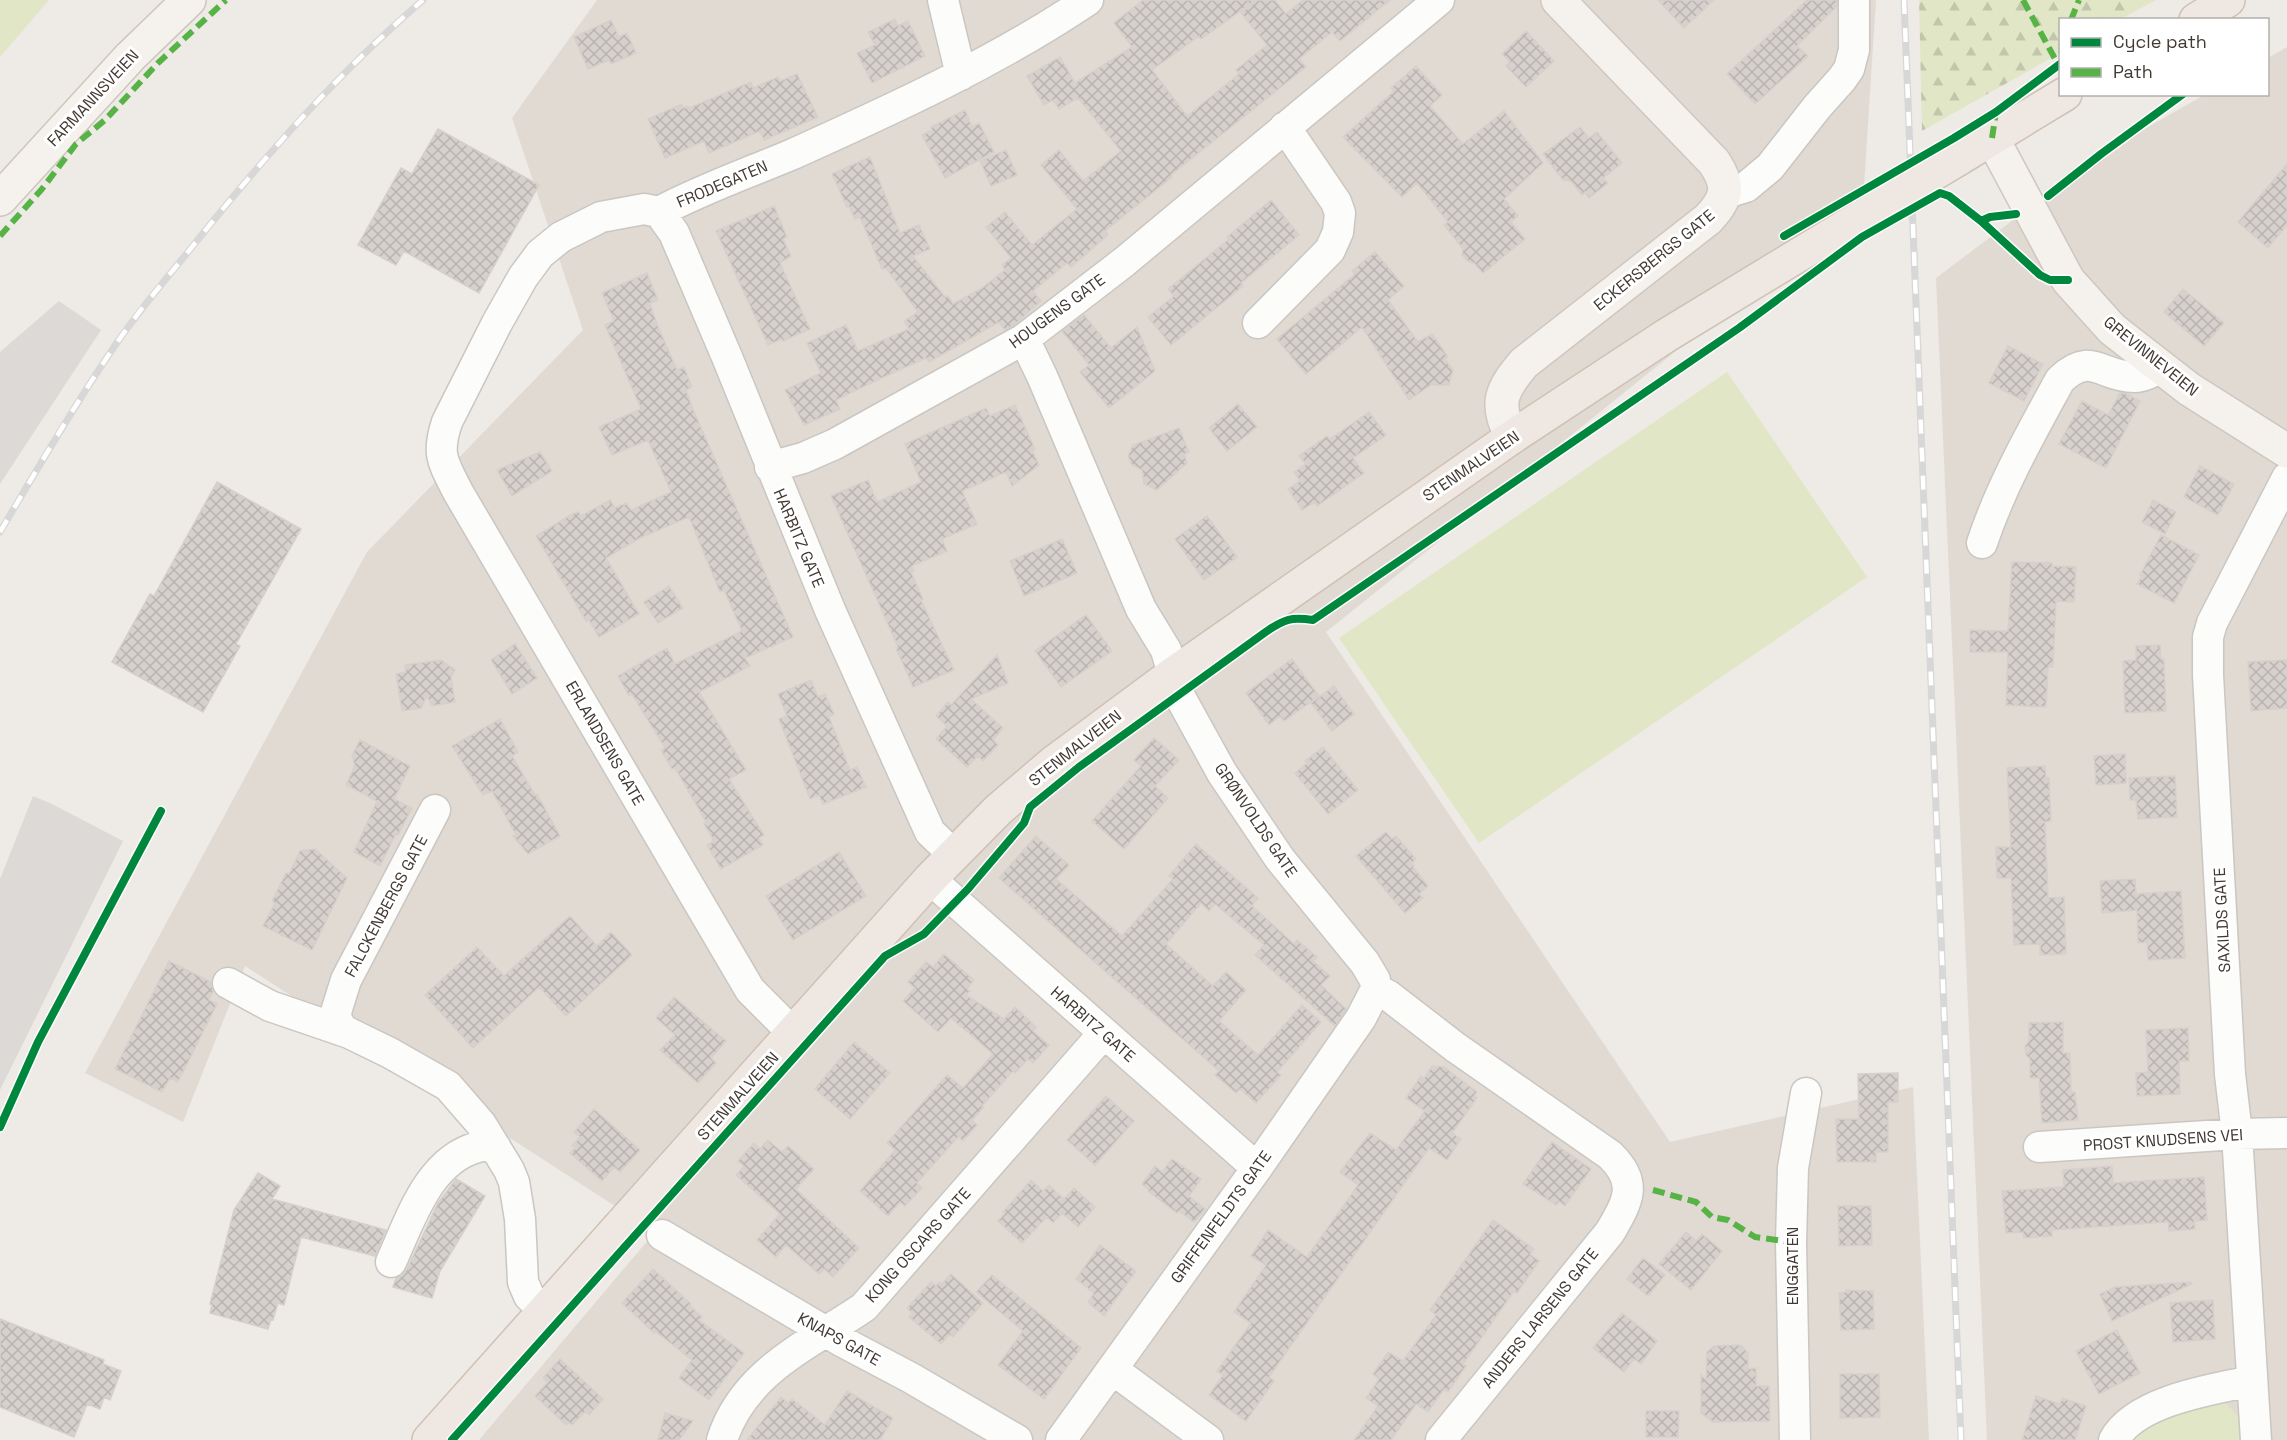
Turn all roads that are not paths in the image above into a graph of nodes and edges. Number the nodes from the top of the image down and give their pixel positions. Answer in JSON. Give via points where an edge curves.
{"nodes":[{"id":1,"x":189,"y":0,"type":"edge"},
{"id":2,"x":943,"y":0,"type":"edge"},
{"id":3,"x":1088,"y":0,"type":"edge"},
{"id":4,"x":1439,"y":0,"type":"edge"},
{"id":5,"x":1558,"y":0,"type":"edge"},
{"id":6,"x":1854,"y":0,"type":"edge"},
{"id":7,"x":2228,"y":0,"type":"edge"},
{"id":8,"x":2199,"y":18,"type":"edge"},
{"id":9,"x":961,"y":75,"type":"junction"},
{"id":10,"x":2062,"y":96,"type":"edge"},
{"id":11,"x":1285,"y":127,"type":"junction"},
{"id":12,"x":1992,"y":138,"type":"junction"},
{"id":13,"x":1726,"y":193,"type":"junction"},
{"id":14,"x":0,"y":198,"type":"edge"},
{"id":15,"x":659,"y":212,"type":"junction"},
{"id":16,"x":1258,"y":323,"type":"dead end"},
{"id":17,"x":1024,"y":339,"type":"junction"},
{"id":18,"x":2160,"y":367,"type":"junction"},
{"id":19,"x":1512,"y":437,"type":"junction"},
{"id":20,"x":442,"y":439,"type":"joint"},
{"id":21,"x":2287,"y":451,"type":"edge"},
{"id":22,"x":770,"y":467,"type":"junction"},
{"id":23,"x":2287,"y":478,"type":"edge"},
{"id":24,"x":1982,"y":543,"type":"dead end"},
{"id":25,"x":1173,"y":674,"type":"junction"},
{"id":26,"x":435,"y":810,"type":"dead end"},
{"id":27,"x":954,"y":855,"type":"junction"},
{"id":28,"x":930,"y":879,"type":"junction"},
{"id":29,"x":228,"y":983,"type":"dead end"},
{"id":30,"x":1376,"y":989,"type":"junction"},
{"id":31,"x":348,"y":1033,"type":"junction"},
{"id":32,"x":794,"y":1034,"type":"junction"},
{"id":33,"x":1103,"y":1034,"type":"junction"},
{"id":34,"x":1806,"y":1094,"type":"dead end"},
{"id":35,"x":2287,"y":1133,"type":"edge"},
{"id":36,"x":2237,"y":1134,"type":"junction"},
{"id":37,"x":496,"y":1148,"type":"junction"},
{"id":38,"x":2039,"y":1148,"type":"dead end"},
{"id":39,"x":1257,"y":1168,"type":"junction"},
{"id":40,"x":662,"y":1234,"type":"dead end"},
{"id":41,"x":391,"y":1262,"type":"dead end"},
{"id":42,"x":545,"y":1311,"type":"junction"},
{"id":43,"x":826,"y":1333,"type":"junction"},
{"id":44,"x":1112,"y":1370,"type":"junction"},
{"id":45,"x":2252,"y":1381,"type":"junction"},
{"id":46,"x":429,"y":1440,"type":"edge"},
{"id":47,"x":722,"y":1440,"type":"edge"},
{"id":48,"x":1017,"y":1440,"type":"edge"},
{"id":49,"x":1061,"y":1440,"type":"edge"},
{"id":50,"x":1208,"y":1440,"type":"edge"},
{"id":51,"x":1442,"y":1440,"type":"edge"},
{"id":52,"x":1795,"y":1440,"type":"edge"},
{"id":53,"x":2114,"y":1440,"type":"edge"},
{"id":54,"x":2256,"y":1440,"type":"edge"}],
"edges":[{"from":1,"to":14,"type":"main road","name":"FARMANNSVEIEN","via":[[130,57]]},
{"from":2,"to":9,"type":"street"},
{"from":3,"to":9,"type":"street","name":"FRODEGATEN"},
{"from":4,"to":11,"type":"street","name":"HOUGENS GATE"},
{"from":5,"to":13,"type":"main road","name":"ECKERSBERGS GATE","via":[[1714,162],[1723,174]]},
{"from":6,"to":13,"type":"street","via":[[1854,50],[1849,69],[1770,167],[1746,187]]},
{"from":7,"to":8,"type":"main road"},
{"from":9,"to":15,"type":"street","name":"FRODEGATEN"},
{"from":10,"to":12,"type":"main road"},
{"from":11,"to":16,"type":"street","via":[[1336,202],[1340,213],[1338,232],[1330,250]]},
{"from":11,"to":17,"type":"street","name":"HOUGENS GATE","via":[[1124,262]]},
{"from":12,"to":18,"type":"main road","name":"GREVINNEVEIEN","via":[[2068,280],[2112,329]]},
{"from":12,"to":19,"type":"main road","name":"STENMALVEIEN","bridge":true,"via":[[1667,335]]},
{"from":13,"to":19,"type":"main road","name":"ECKERSBERGS GATE","via":[[1721,206],[1708,219],[1519,369],[1508,382],[1501,401],[1501,414]]},
{"from":15,"to":20,"type":"street","name":"FRODEGATEN","via":[[644,209],[602,217],[561,237],[540,254],[497,323]]},
{"from":15,"to":22,"type":"street","name":"HARBITZ GATE","via":[[674,233]]},
{"from":17,"to":22,"type":"street","name":"HOUGENS GATE","via":[[835,444]]},
{"from":17,"to":25,"type":"street","name":"GRØNVOLDS GATE"},
{"from":18,"to":21,"type":"main road","name":"GREVINNEVEIEN"},
{"from":18,"to":24,"type":"street","via":[[2135,378],[2091,365],[2069,371],[2060,380],[2014,465]]},
{"from":19,"to":25,"type":"main road","name":"STENMALVEIEN"},
{"from":20,"to":32,"type":"street","name":"ERLANDSENS GATE","via":[[441,458],[458,492],[750,990]]},
{"from":22,"to":27,"type":"street","name":"HARBITZ GATE","via":[[930,832]]},
{"from":23,"to":36,"type":"street","name":"SAXILDS GATE","via":[[2208,637],[2230,1074]]},
{"from":25,"to":27,"type":"main road","name":"STENMALVEIEN","via":[[1053,763],[998,810]]},
{"from":25,"to":30,"type":"street","name":"GRØNVOLDS GATE","via":[[1179,695],[1222,773],[1280,859],[1365,963]]},
{"from":26,"to":31,"type":"street","name":"FALCKENBERGS GATE","via":[[346,980],[336,1012],[342,1029]]},
{"from":27,"to":28,"type":"main road","name":"STENMALVEIEN"},
{"from":28,"to":32,"type":"main road","name":"STENMALVEIEN"},
{"from":28,"to":33,"type":"street","name":"HARBITZ GATE"},
{"from":29,"to":31,"type":"street","via":[[270,1006]]},
{"from":30,"to":39,"type":"street","name":"GRIFFENFELDTS GATE","via":[[1361,1018]]},
{"from":30,"to":51,"type":"street","name":"ANDERS LARSENS GATE","via":[[1610,1155],[1623,1167],[1629,1190],[1610,1232]]},
{"from":31,"to":37,"type":"street","via":[[448,1086]]},
{"from":32,"to":42,"type":"main road","name":"STENMALVEIEN"},
{"from":33,"to":39,"type":"street","name":"HARBITZ GATE"},
{"from":33,"to":43,"type":"street","name":"KONG OSCARS GATE","via":[[864,1307]]},
{"from":34,"to":52,"type":"street","name":"ENGGATEN","via":[[1793,1168]]},
{"from":35,"to":36,"type":"street","name":"PROST KNUDSENS VEI"},
{"from":36,"to":38,"type":"street","name":"PROST KNUDSENS VEI"},
{"from":36,"to":45,"type":"street","name":"SAXILDS GATE"},
{"from":37,"to":41,"type":"street","via":[[479,1146],[455,1157],[437,1173],[421,1196]]},
{"from":37,"to":42,"type":"street","via":[[509,1170],[517,1196],[523,1282],[529,1296]]},
{"from":39,"to":44,"type":"street","name":"GRIFFENFELDTS GATE"},
{"from":40,"to":43,"type":"street","name":"KNAPS GATE"},
{"from":42,"to":46,"type":"main road","name":"STENMALVEIEN"},
{"from":43,"to":47,"type":"street","name":"KONG OSCARS GATE","via":[[792,1352],[763,1376],[737,1405]]},
{"from":43,"to":48,"type":"street","name":"KNAPS GATE"},
{"from":44,"to":49,"type":"street","name":"GRIFFENFELDTS GATE"},
{"from":44,"to":50,"type":"street"},
{"from":45,"to":53,"type":"street","via":[[2194,1392],[2157,1406],[2133,1420]]},
{"from":45,"to":54,"type":"street","name":"SAXILDS GATE"}]}
